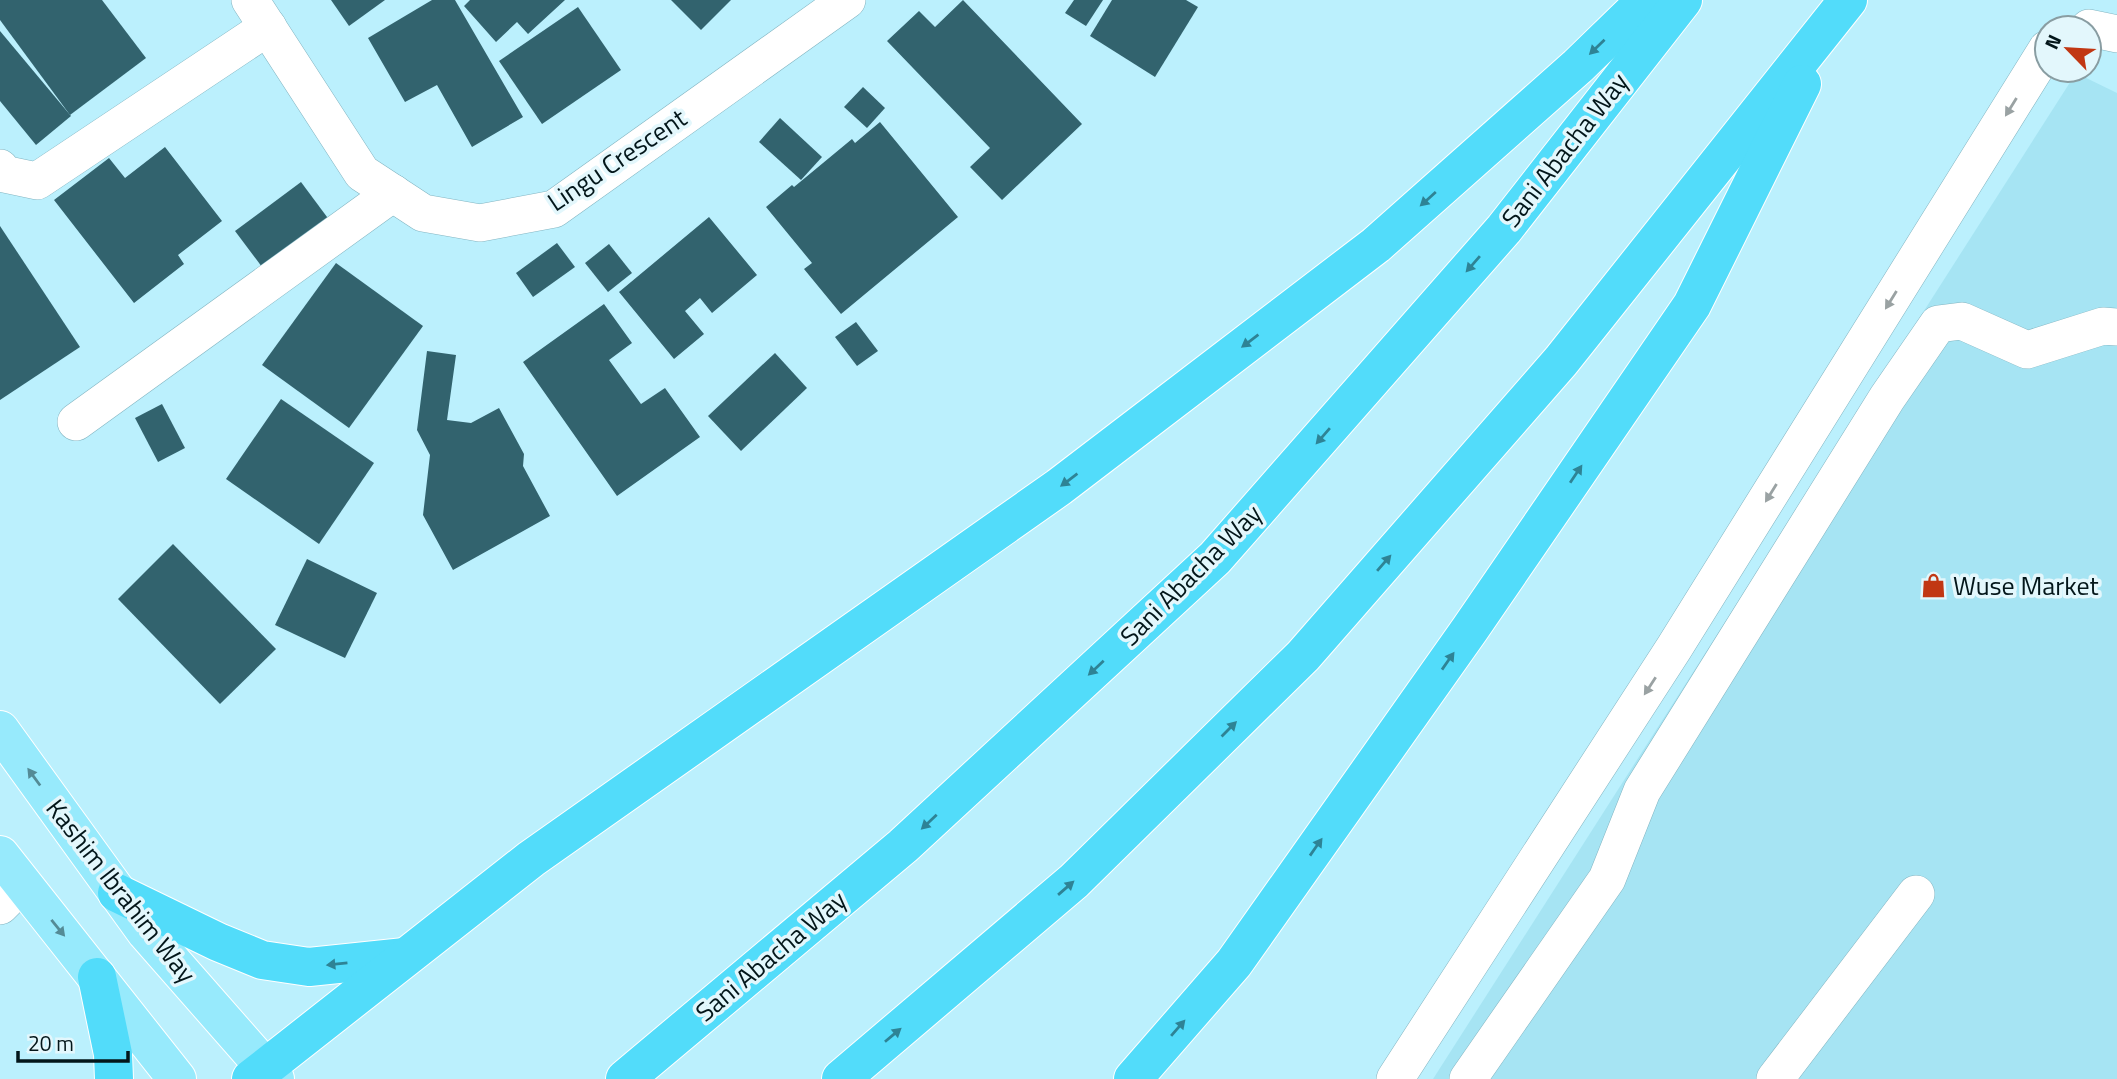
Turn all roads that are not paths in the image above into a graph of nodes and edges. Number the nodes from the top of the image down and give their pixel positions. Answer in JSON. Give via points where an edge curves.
{"nodes":[{"id":1,"x":847,"y":0,"type":"edge"},
{"id":2,"x":1646,"y":0,"type":"edge"},
{"id":3,"x":1683,"y":0,"type":"edge"},
{"id":4,"x":1842,"y":8,"type":"edge"},
{"id":5,"x":259,"y":13,"type":"edge"},
{"id":6,"x":2033,"y":71,"type":"edge"},
{"id":7,"x":0,"y":168,"type":"edge"},
{"id":8,"x":393,"y":193,"type":"junction"},
{"id":9,"x":2117,"y":327,"type":"edge"},
{"id":10,"x":76,"y":422,"type":"dead end"},
{"id":11,"x":0,"y":730,"type":"edge"},
{"id":12,"x":7,"y":882,"type":"edge"},
{"id":13,"x":117,"y":893,"type":"junction"},
{"id":14,"x":1916,"y":894,"type":"dead end"},
{"id":15,"x":405,"y":957,"type":"junction"},
{"id":16,"x":97,"y":976,"type":"junction"},
{"id":17,"x":264,"y":1075,"type":"edge"},
{"id":18,"x":114,"y":1079,"type":"edge"},
{"id":19,"x":177,"y":1079,"type":"edge"},
{"id":20,"x":625,"y":1079,"type":"edge"},
{"id":21,"x":841,"y":1079,"type":"edge"},
{"id":22,"x":1133,"y":1079,"type":"edge"},
{"id":23,"x":1395,"y":1079,"type":"edge"},
{"id":24,"x":1468,"y":1079,"type":"edge"},
{"id":25,"x":1775,"y":1079,"type":"edge"}],
"edges":[{"from":1,"to":8,"type":"street","name":"Lingu Crescent","via":[[554,209],[480,223],[423,213]]},
{"from":2,"to":15,"type":"highway","one_way":true,"via":[[1578,66],[1354,262],[1059,487],[531,859]]},
{"from":3,"to":20,"type":"highway","name":"Sani Abacha Way","one_way":true,"via":[[1504,229],[1215,558],[904,846]]},
{"from":21,"to":4,"type":"highway","one_way":true,"via":[[1074,881],[1303,656],[1561,361]]},
{"from":22,"to":4,"type":"highway","one_way":true,"via":[[1234,963],[1692,305]]},
{"from":5,"to":7,"type":"street","via":[[37,181],[4,174]]},
{"from":5,"to":8,"type":"street","name":"Lingu Crescent","via":[[362,173]]},
{"from":6,"to":23,"type":"street","one_way":true,"via":[[1674,648]]},
{"from":8,"to":10,"type":"street"},
{"from":9,"to":24,"type":"street","via":[[2103,326],[2027,350],[1962,321],[1938,324],[1643,791],[1607,879]]},
{"from":13,"to":11,"type":"main road","name":"Kashim Ibrahim Way","one_way":true},
{"from":12,"to":16,"type":"main road","one_way":true},
{"from":15,"to":13,"type":"highway","one_way":true,"via":[[309,967],[262,960]]},
{"from":13,"to":17,"type":"main road","name":"Kashim Ibrahim Way"},
{"from":14,"to":25,"type":"street"},
{"from":15,"to":17,"type":"highway"},
{"from":16,"to":18,"type":"highway"},
{"from":16,"to":19,"type":"main road"}]}
